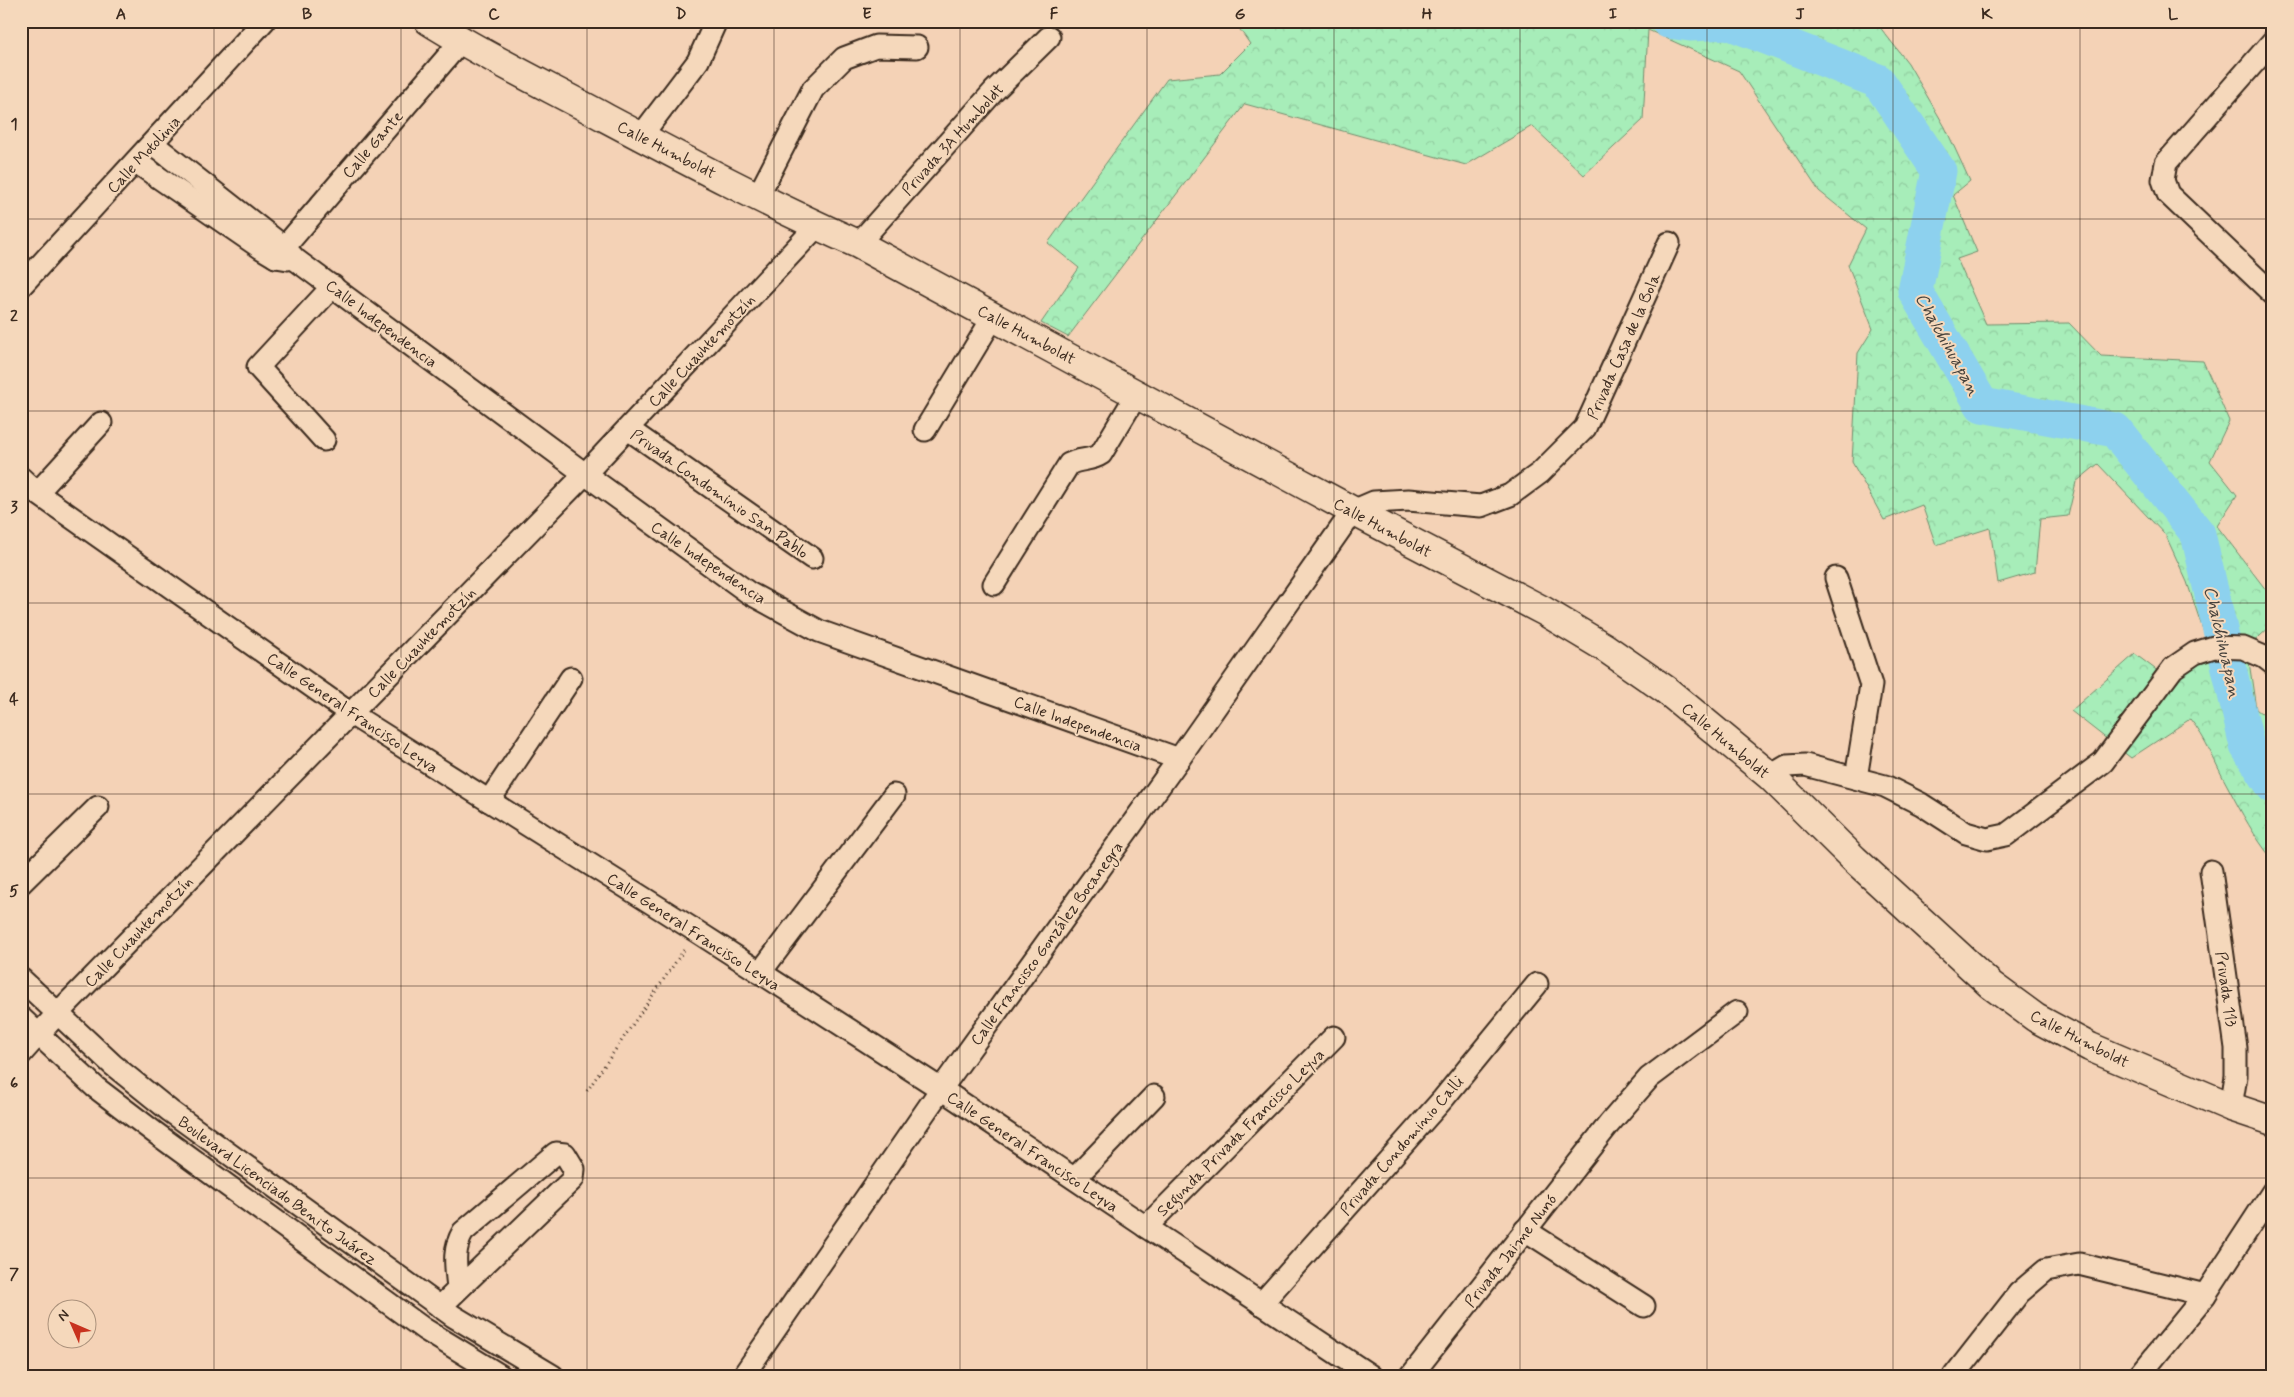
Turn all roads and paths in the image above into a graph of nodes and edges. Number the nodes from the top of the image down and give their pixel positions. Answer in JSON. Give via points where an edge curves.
{"nodes":[{"id":1,"x":264,"y":21,"type":"edge"},
{"id":2,"x":429,"y":21,"type":"edge"},
{"id":3,"x":716,"y":21,"type":"edge"},
{"id":4,"x":1049,"y":37,"type":"dead end"},
{"id":5,"x":461,"y":41,"type":"junction"},
{"id":6,"x":2273,"y":41,"type":"edge"},
{"id":7,"x":917,"y":47,"type":"dead end"},
{"id":8,"x":641,"y":136,"type":"junction"},
{"id":9,"x":153,"y":144,"type":"junction"},
{"id":10,"x":136,"y":162,"type":"junction"},
{"id":11,"x":758,"y":196,"type":"junction"},
{"id":12,"x":817,"y":226,"type":"junction"},
{"id":13,"x":1669,"y":243,"type":"dead end"},
{"id":14,"x":858,"y":244,"type":"junction"},
{"id":15,"x":285,"y":255,"type":"junction"},
{"id":16,"x":21,"y":286,"type":"edge"},
{"id":17,"x":333,"y":286,"type":"junction"},
{"id":18,"x":2273,"y":294,"type":"edge"},
{"id":19,"x":994,"y":316,"type":"junction"},
{"id":20,"x":1136,"y":394,"type":"junction"},
{"id":21,"x":101,"y":424,"type":"dead end"},
{"id":22,"x":628,"y":429,"type":"junction"},
{"id":23,"x":925,"y":430,"type":"dead end"},
{"id":24,"x":324,"y":440,"type":"dead end"},
{"id":25,"x":585,"y":474,"type":"junction"},
{"id":26,"x":26,"y":485,"type":"edge"},
{"id":27,"x":1353,"y":511,"type":"junction"},
{"id":28,"x":812,"y":558,"type":"dead end"},
{"id":29,"x":1836,"y":578,"type":"dead end"},
{"id":30,"x":994,"y":584,"type":"dead end"},
{"id":31,"x":2268,"y":660,"type":"edge"},
{"id":32,"x":570,"y":678,"type":"dead end"},
{"id":33,"x":350,"y":714,"type":"junction"},
{"id":34,"x":1179,"y":758,"type":"junction"},
{"id":35,"x":1770,"y":776,"type":"junction"},
{"id":36,"x":1856,"y":778,"type":"junction"},
{"id":37,"x":894,"y":795,"type":"dead end"},
{"id":38,"x":489,"y":801,"type":"junction"},
{"id":39,"x":98,"y":807,"type":"dead end"},
{"id":40,"x":2211,"y":871,"type":"dead end"},
{"id":41,"x":21,"y":883,"type":"edge"},
{"id":42,"x":696,"y":932,"type":"junction"},
{"id":43,"x":760,"y":973,"type":"junction"},
{"id":44,"x":21,"y":979,"type":"edge"},
{"id":45,"x":1537,"y":984,"type":"dead end"},
{"id":46,"x":1737,"y":1012,"type":"dead end"},
{"id":47,"x":57,"y":1014,"type":"junction"},
{"id":48,"x":21,"y":1018,"type":"edge"},
{"id":49,"x":38,"y":1034,"type":"junction"},
{"id":50,"x":1334,"y":1037,"type":"dead end"},
{"id":51,"x":21,"y":1054,"type":"edge"},
{"id":52,"x":941,"y":1089,"type":"junction"},
{"id":53,"x":587,"y":1091,"type":"dead end"},
{"id":54,"x":1154,"y":1096,"type":"dead end"},
{"id":55,"x":2231,"y":1107,"type":"junction"},
{"id":56,"x":2273,"y":1121,"type":"edge"},
{"id":57,"x":1075,"y":1178,"type":"junction"},
{"id":58,"x":2273,"y":1192,"type":"edge"},
{"id":59,"x":1146,"y":1228,"type":"junction"},
{"id":60,"x":1526,"y":1230,"type":"junction"},
{"id":61,"x":458,"y":1288,"type":"junction"},
{"id":62,"x":2205,"y":1295,"type":"junction"},
{"id":63,"x":1260,"y":1304,"type":"junction"},
{"id":64,"x":1644,"y":1306,"type":"dead end"},
{"id":65,"x":440,"y":1307,"type":"junction"},
{"id":66,"x":501,"y":1376,"type":"edge"},
{"id":67,"x":553,"y":1376,"type":"edge"},
{"id":68,"x":743,"y":1376,"type":"edge"},
{"id":69,"x":1371,"y":1376,"type":"edge"},
{"id":70,"x":1411,"y":1376,"type":"edge"},
{"id":71,"x":1954,"y":1376,"type":"edge"},
{"id":72,"x":2139,"y":1376,"type":"edge"}],
"edges":[{"from":1,"to":9,"type":"street","name":"Calle Motolinia"},
{"from":2,"to":5,"type":"main road","name":"Calle Humboldt"},
{"from":3,"to":8,"type":"street","via":[[698,61]]},
{"from":4,"to":14,"type":"street","name":"Privada 3A Humboldt","via":[[994,91]]},
{"from":5,"to":8,"type":"main road","name":"Calle Humboldt"},
{"from":5,"to":15,"type":"street","name":"Calle Gante"},
{"from":6,"to":18,"type":"street","via":[[2166,163],[2163,180],[2168,194]]},
{"from":7,"to":11,"type":"street","via":[[876,46],[844,58],[812,89]]},
{"from":8,"to":11,"type":"main road","name":"Calle Humboldt"},
{"from":9,"to":10,"type":"street","name":"Calle Motolinia"},
{"from":9,"to":15,"type":"street","name":"Calle Independencia"},
{"from":10,"to":15,"type":"street","name":"Calle Independencia"},
{"from":10,"to":16,"type":"street","name":"Calle Motolinia"},
{"from":11,"to":12,"type":"main road","name":"Calle Humboldt"},
{"from":12,"to":14,"type":"main road","name":"Calle Humboldt"},
{"from":12,"to":22,"type":"street","name":"Calle Cuauhtemotzín"},
{"from":13,"to":27,"type":"street","name":"Privada Casa de la Bola","via":[[1586,428],[1540,473],[1510,494],[1481,506],[1408,500],[1374,502]]},
{"from":14,"to":19,"type":"main road","name":"Calle Humboldt"},
{"from":15,"to":17,"type":"street","name":"Calle Independencia"},
{"from":17,"to":24,"type":"street","via":[[258,368]]},
{"from":17,"to":25,"type":"street","name":"Calle Independencia"},
{"from":19,"to":20,"type":"main road","name":"Calle Humboldt"},
{"from":19,"to":23,"type":"street"},
{"from":20,"to":27,"type":"main road","name":"Calle Humboldt"},
{"from":20,"to":30,"type":"street","via":[[1101,454],[1094,459],[1076,460],[1069,464]]},
{"from":21,"to":26,"type":"street"},
{"from":22,"to":25,"type":"street","name":"Calle Cuauhtemotzín"},
{"from":22,"to":28,"type":"street","name":"Privada Condominio San Pablo"},
{"from":25,"to":33,"type":"street","name":"Calle Cuauhtemotzín"},
{"from":25,"to":34,"type":"street","name":"Calle Independencia","via":[[750,593],[819,631]]},
{"from":26,"to":33,"type":"street","name":"Calle General Francisco Leyva"},
{"from":27,"to":34,"type":"street","name":"Calle Francisco González Bocanegra"},
{"from":27,"to":35,"type":"main road","name":"Calle Humboldt","via":[[1544,611],[1604,647],[1666,690]]},
{"from":29,"to":36,"type":"street","via":[[1871,684]]},
{"from":31,"to":36,"type":"street","via":[[2243,648],[2214,647],[2173,668],[2103,762],[2006,835],[1987,839],[1966,833],[1885,786]]},
{"from":32,"to":38,"type":"street"},
{"from":33,"to":38,"type":"street","name":"Calle General Francisco Leyva"},
{"from":33,"to":47,"type":"street","name":"Calle Cuauhtemotzín"},
{"from":34,"to":52,"type":"street","name":"Calle Francisco González Bocanegra"},
{"from":35,"to":36,"type":"street","via":[[1787,766],[1805,765]]},
{"from":35,"to":55,"type":"main road","name":"Calle Humboldt","via":[[1854,859],[1991,984],[2036,1018],[2090,1047]]},
{"from":37,"to":43,"type":"street"},
{"from":38,"to":42,"type":"street","name":"Calle General Francisco Leyva"},
{"from":39,"to":41,"type":"street"},
{"from":40,"to":55,"type":"street","name":"Privada 113","via":[[2236,1048]]},
{"from":42,"to":43,"type":"street","name":"Calle General Francisco Leyva"},
{"from":42,"to":53,"type":"path"},
{"from":43,"to":52,"type":"street","name":"Calle General Francisco Leyva"},
{"from":44,"to":47,"type":"street","name":"Boulevard Licenciado Benito Juárez"},
{"from":45,"to":63,"type":"street","name":"Privada Condominio Calli","via":[[1443,1099]]},
{"from":46,"to":60,"type":"street","name":"Privada Jaime Nunó","via":[[1650,1078],[1608,1124]]},
{"from":47,"to":49,"type":"street","name":"Calle Cuauhtemotzín"},
{"from":47,"to":65,"type":"street","name":"Boulevard Licenciado Benito Juárez","via":[[170,1111]]},
{"from":48,"to":49,"type":"street","name":"Boulevard Licenciado Benito Juárez"},
{"from":49,"to":51,"type":"street","name":"Calle Cuauhtemotzín"},
{"from":49,"to":66,"type":"street","name":"Boulevard Licenciado Benito Juárez","via":[[96,1087],[154,1132],[424,1329]]},
{"from":50,"to":59,"type":"street","name":"Segunda Privada Francisco Leyva"},
{"from":52,"to":57,"type":"street","name":"Calle General Francisco Leyva"},
{"from":52,"to":68,"type":"street","name":"Calle Francisco González Bocanegra"},
{"from":54,"to":57,"type":"street"},
{"from":55,"to":56,"type":"main road","name":"Calle Humboldt"},
{"from":57,"to":59,"type":"street","name":"Calle General Francisco Leyva"},
{"from":58,"to":62,"type":"street"},
{"from":59,"to":63,"type":"street","name":"Calle General Francisco Leyva"},
{"from":60,"to":64,"type":"street"},
{"from":60,"to":70,"type":"street","name":"Privada Jaime Nunó"},
{"from":61,"to":61,"type":"street","via":[[456,1244],[463,1232],[556,1153],[565,1154],[574,1168],[572,1179]]},
{"from":61,"to":65,"type":"street"},
{"from":62,"to":71,"type":"street","via":[[2079,1264],[2046,1270],[2018,1293]]},
{"from":62,"to":72,"type":"street"},
{"from":63,"to":69,"type":"street","name":"Calle General Francisco Leyva"},
{"from":65,"to":67,"type":"street","name":"Boulevard Licenciado Benito Juárez"}]}
